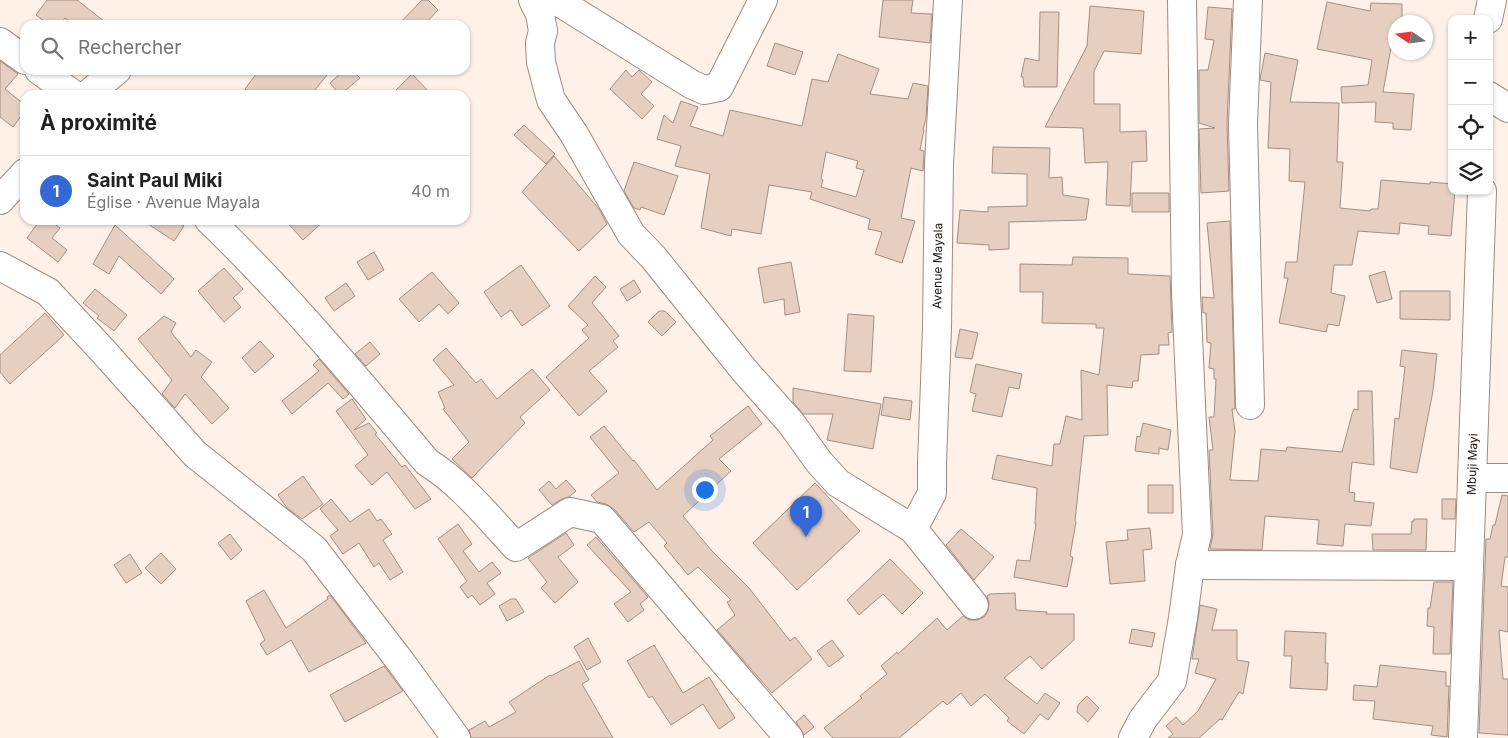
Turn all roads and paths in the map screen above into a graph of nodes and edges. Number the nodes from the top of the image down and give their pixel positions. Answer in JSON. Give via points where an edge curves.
{"nodes":[{"id":1,"x":533,"y":0,"type":"edge"},
{"id":2,"x":556,"y":0,"type":"edge"},
{"id":3,"x":763,"y":0,"type":"edge"},
{"id":4,"x":948,"y":0,"type":"edge"},
{"id":5,"x":1182,"y":0,"type":"edge"},
{"id":6,"x":1248,"y":0,"type":"edge"},
{"id":7,"x":1492,"y":0,"type":"edge"},
{"id":8,"x":1489,"y":15,"type":"edge"},
{"id":9,"x":0,"y":42,"type":"edge"},
{"id":10,"x":20,"y":56,"type":"edge"},
{"id":11,"x":46,"y":75,"type":"edge"},
{"id":12,"x":111,"y":75,"type":"edge"},
{"id":13,"x":67,"y":90,"type":"edge"},
{"id":14,"x":93,"y":90,"type":"edge"},
{"id":15,"x":1493,"y":99,"type":"edge"},
{"id":16,"x":1508,"y":108,"type":"edge"},
{"id":17,"x":20,"y":178,"type":"edge"},
{"id":18,"x":1482,"y":195,"type":"edge"},
{"id":19,"x":0,"y":200,"type":"edge"},
{"id":20,"x":213,"y":225,"type":"edge"},
{"id":21,"x":0,"y":266,"type":"edge"},
{"id":22,"x":1250,"y":405,"type":"dead end"},
{"id":23,"x":1472,"y":478,"type":"junction"},
{"id":24,"x":1508,"y":478,"type":"edge"},
{"id":25,"x":913,"y":529,"type":"junction"},
{"id":26,"x":1190,"y":565,"type":"junction"},
{"id":27,"x":1469,"y":566,"type":"junction"},
{"id":28,"x":974,"y":605,"type":"dead end"},
{"id":29,"x":456,"y":738,"type":"edge"},
{"id":30,"x":789,"y":738,"type":"edge"},
{"id":31,"x":1133,"y":738,"type":"edge"},
{"id":32,"x":1464,"y":738,"type":"edge"}],
"edges":[{"from":1,"to":25,"type":"street","via":[[540,14],[543,31],[540,62],[551,100],[631,234],[838,483]]},
{"from":2,"to":3,"type":"street","via":[[704,90],[719,87]]},
{"from":4,"to":25,"type":"street","name":"Avenue Mayala","via":[[939,164],[932,493]]},
{"from":5,"to":26,"type":"street","via":[[1186,293],[1197,535]]},
{"from":6,"to":22,"type":"street","via":[[1244,124]]},
{"from":7,"to":8,"type":"street"},
{"from":9,"to":10,"type":"street"},
{"from":11,"to":13,"type":"street"},
{"from":12,"to":14,"type":"street"},
{"from":15,"to":16,"type":"street"},
{"from":17,"to":19,"type":"street"},
{"from":18,"to":23,"type":"street","name":"Mbuji Mayi"},
{"from":20,"to":30,"type":"street","via":[[345,364],[427,462],[464,491],[516,547],[570,512],[602,519]]},
{"from":21,"to":29,"type":"street","via":[[48,292],[195,454],[314,549]]},
{"from":23,"to":24,"type":"street"},
{"from":23,"to":27,"type":"street","name":"Mbuji Mayi"},
{"from":25,"to":28,"type":"street"},
{"from":26,"to":27,"type":"street"},
{"from":26,"to":31,"type":"street","via":[[1172,681]]},
{"from":27,"to":32,"type":"street","name":"Mbuji Mayi"}]}
